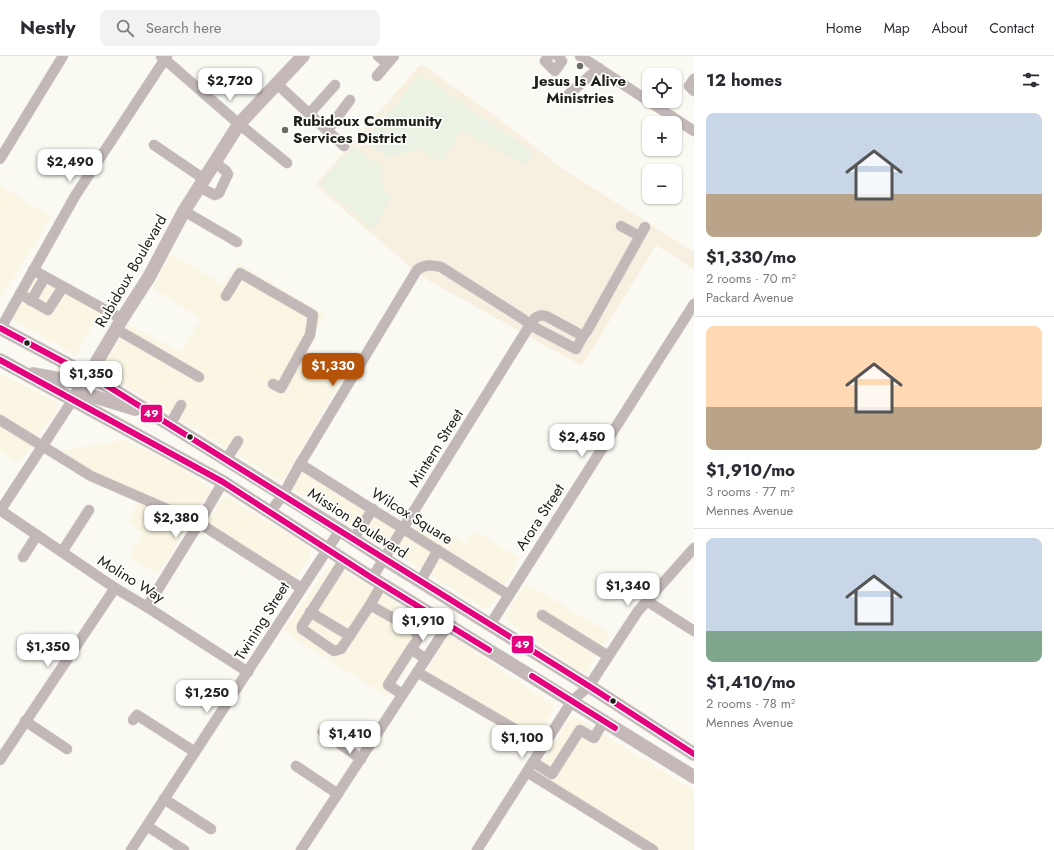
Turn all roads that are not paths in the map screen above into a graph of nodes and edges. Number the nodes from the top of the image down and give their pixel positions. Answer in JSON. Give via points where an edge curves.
{"nodes":[{"id":1,"x":62,"y":56,"type":"edge"},
{"id":2,"x":303,"y":56,"type":"edge"},
{"id":3,"x":378,"y":56,"type":"edge"},
{"id":4,"x":548,"y":56,"type":"edge"},
{"id":5,"x":558,"y":56,"type":"edge"},
{"id":6,"x":580,"y":56,"type":"edge"},
{"id":7,"x":164,"y":57,"type":"edge"},
{"id":8,"x":390,"y":60,"type":"edge"},
{"id":9,"x":599,"y":68,"type":"junction"},
{"id":10,"x":377,"y":76,"type":"dead end"},
{"id":11,"x":694,"y":79,"type":"edge"},
{"id":12,"x":277,"y":84,"type":"junction"},
{"id":13,"x":335,"y":85,"type":"dead end"},
{"id":14,"x":694,"y":91,"type":"edge"},
{"id":15,"x":569,"y":94,"type":"dead end"},
{"id":16,"x":350,"y":100,"type":"dead end"},
{"id":17,"x":309,"y":114,"type":"junction"},
{"id":18,"x":239,"y":124,"type":"junction"},
{"id":19,"x":694,"y":130,"type":"edge"},
{"id":20,"x":327,"y":131,"type":"junction"},
{"id":21,"x":154,"y":145,"type":"dead end"},
{"id":22,"x":344,"y":146,"type":"dead end"},
{"id":23,"x":0,"y":159,"type":"edge"},
{"id":24,"x":214,"y":162,"type":"junction"},
{"id":25,"x":287,"y":163,"type":"dead end"},
{"id":26,"x":202,"y":183,"type":"junction"},
{"id":27,"x":184,"y":212,"type":"junction"},
{"id":28,"x":621,"y":226,"type":"dead end"},
{"id":29,"x":645,"y":227,"type":"dead end"},
{"id":30,"x":640,"y":236,"type":"junction"},
{"id":31,"x":237,"y":242,"type":"dead end"},
{"id":32,"x":33,"y":270,"type":"junction"},
{"id":33,"x":45,"y":277,"type":"junction"},
{"id":34,"x":63,"y":287,"type":"junction"},
{"id":35,"x":20,"y":294,"type":"junction"},
{"id":36,"x":226,"y":296,"type":"dead end"},
{"id":37,"x":31,"y":301,"type":"junction"},
{"id":38,"x":694,"y":304,"type":"edge"},
{"id":39,"x":119,"y":324,"type":"junction"},
{"id":40,"x":530,"y":326,"type":"junction"},
{"id":41,"x":0,"y":328,"type":"edge"},
{"id":42,"x":583,"y":336,"type":"junction"},
{"id":43,"x":0,"y":360,"type":"edge"},
{"id":44,"x":22,"y":372,"type":"junction"},
{"id":45,"x":89,"y":375,"type":"junction"},
{"id":46,"x":199,"y":377,"type":"dead end"},
{"id":47,"x":273,"y":384,"type":"dead end"},
{"id":48,"x":72,"y":400,"type":"junction"},
{"id":49,"x":181,"y":405,"type":"dead end"},
{"id":50,"x":152,"y":414,"type":"junction"},
{"id":51,"x":0,"y":420,"type":"edge"},
{"id":52,"x":170,"y":425,"type":"junction"},
{"id":53,"x":238,"y":441,"type":"dead end"},
{"id":54,"x":43,"y":446,"type":"junction"},
{"id":55,"x":226,"y":460,"type":"junction"},
{"id":56,"x":300,"y":464,"type":"junction"},
{"id":57,"x":223,"y":482,"type":"junction"},
{"id":58,"x":283,"y":495,"type":"junction"},
{"id":59,"x":373,"y":509,"type":"junction"},
{"id":60,"x":89,"y":510,"type":"dead end"},
{"id":61,"x":0,"y":511,"type":"edge"},
{"id":62,"x":270,"y":512,"type":"junction"},
{"id":63,"x":200,"y":523,"type":"junction"},
{"id":64,"x":403,"y":528,"type":"junction"},
{"id":65,"x":340,"y":530,"type":"junction"},
{"id":66,"x":37,"y":535,"type":"junction"},
{"id":67,"x":353,"y":539,"type":"junction"},
{"id":68,"x":694,"y":548,"type":"edge"},
{"id":69,"x":327,"y":549,"type":"junction"},
{"id":70,"x":438,"y":550,"type":"junction"},
{"id":71,"x":62,"y":552,"type":"junction"},
{"id":72,"x":23,"y":557,"type":"dead end"},
{"id":73,"x":384,"y":559,"type":"junction"},
{"id":74,"x":344,"y":560,"type":"junction"},
{"id":75,"x":377,"y":581,"type":"junction"},
{"id":76,"x":420,"y":582,"type":"junction"},
{"id":77,"x":115,"y":588,"type":"junction"},
{"id":78,"x":301,"y":588,"type":"junction"},
{"id":79,"x":509,"y":595,"type":"junction"},
{"id":80,"x":647,"y":601,"type":"junction"},
{"id":81,"x":370,"y":604,"type":"junction"},
{"id":82,"x":147,"y":607,"type":"junction"},
{"id":83,"x":310,"y":612,"type":"junction"},
{"id":84,"x":542,"y":615,"type":"dead end"},
{"id":85,"x":448,"y":625,"type":"junction"},
{"id":86,"x":490,"y":625,"type":"junction"},
{"id":87,"x":694,"y":631,"type":"edge"},
{"id":88,"x":350,"y":636,"type":"junction"},
{"id":89,"x":411,"y":649,"type":"junction"},
{"id":90,"x":608,"y":656,"type":"junction"},
{"id":91,"x":426,"y":659,"type":"junction"},
{"id":92,"x":248,"y":672,"type":"junction"},
{"id":93,"x":417,"y":672,"type":"junction"},
{"id":94,"x":589,"y":686,"type":"junction"},
{"id":95,"x":402,"y":694,"type":"junction"},
{"id":96,"x":572,"y":701,"type":"junction"},
{"id":97,"x":133,"y":720,"type":"dead end"},
{"id":98,"x":25,"y":721,"type":"junction"},
{"id":99,"x":604,"y":721,"type":"junction"},
{"id":100,"x":323,"y":732,"type":"dead end"},
{"id":101,"x":544,"y":746,"type":"junction"},
{"id":102,"x":68,"y":749,"type":"dead end"},
{"id":103,"x":195,"y":752,"type":"junction"},
{"id":104,"x":694,"y":754,"type":"edge"},
{"id":105,"x":360,"y":759,"type":"junction"},
{"id":106,"x":0,"y":760,"type":"edge"},
{"id":107,"x":533,"y":762,"type":"junction"},
{"id":108,"x":296,"y":766,"type":"dead end"},
{"id":109,"x":527,"y":772,"type":"junction"},
{"id":110,"x":694,"y":777,"type":"edge"},
{"id":111,"x":338,"y":794,"type":"junction"},
{"id":112,"x":164,"y":799,"type":"junction"},
{"id":113,"x":147,"y":826,"type":"junction"},
{"id":114,"x":211,"y":829,"type":"dead end"},
{"id":115,"x":131,"y":850,"type":"edge"},
{"id":116,"x":184,"y":850,"type":"edge"},
{"id":117,"x":301,"y":850,"type":"edge"},
{"id":118,"x":477,"y":850,"type":"edge"},
{"id":119,"x":653,"y":850,"type":"edge"}],
"edges":[{"from":1,"to":23,"type":"street"},
{"from":2,"to":12,"type":"main road","name":"Rubidoux Boulevard"},
{"from":3,"to":8,"type":"street"},
{"from":4,"to":5,"type":"street","via":[[545,61],[555,71],[562,61]]},
{"from":6,"to":9,"type":"street"},
{"from":7,"to":18,"type":"street"},
{"from":7,"to":32,"type":"street","via":[[75,196]]},
{"from":8,"to":10,"type":"street"},
{"from":9,"to":15,"type":"street"},
{"from":9,"to":19,"type":"street"},
{"from":11,"to":14,"type":"street","via":[[689,86]]},
{"from":12,"to":17,"type":"street"},
{"from":12,"to":18,"type":"main road","name":"Rubidoux Boulevard"},
{"from":13,"to":17,"type":"street"},
{"from":16,"to":20,"type":"street"},
{"from":17,"to":20,"type":"street"},
{"from":18,"to":24,"type":"main road","name":"Rubidoux Boulevard"},
{"from":18,"to":25,"type":"street"},
{"from":20,"to":22,"type":"street"},
{"from":21,"to":26,"type":"street"},
{"from":24,"to":26,"type":"main road","name":"Rubidoux Boulevard"},
{"from":24,"to":26,"type":"street","via":[[228,174],[219,193],[214,195]]},
{"from":26,"to":27,"type":"main road","name":"Rubidoux Boulevard"},
{"from":27,"to":31,"type":"street"},
{"from":27,"to":39,"type":"main road","name":"Rubidoux Boulevard","via":[[149,277]]},
{"from":28,"to":30,"type":"street"},
{"from":29,"to":30,"type":"street"},
{"from":30,"to":42,"type":"street"},
{"from":32,"to":33,"type":"street"},
{"from":32,"to":35,"type":"street"},
{"from":33,"to":34,"type":"street"},
{"from":33,"to":37,"type":"street"},
{"from":34,"to":37,"type":"street","via":[[48,310]]},
{"from":34,"to":39,"type":"street"},
{"from":35,"to":37,"type":"street"},
{"from":35,"to":41,"type":"street"},
{"from":36,"to":47,"type":"street","via":[[240,273],[313,315],[310,335],[281,388]]},
{"from":38,"to":79,"type":"street","name":"Arora Street"},
{"from":39,"to":45,"type":"main road","name":"Rubidoux Boulevard"},
{"from":39,"to":46,"type":"street"},
{"from":40,"to":42,"type":"street","via":[[542,315]]},
{"from":40,"to":42,"type":"street","via":[[576,350]]},
{"from":40,"to":56,"type":"street","via":[[441,267],[426,265],[417,270]]},
{"from":40,"to":64,"type":"street","name":"Mintern Street"},
{"from":41,"to":45,"type":"main road","name":"Mission Boulevard"},
{"from":43,"to":44,"type":"main road"},
{"from":44,"to":45,"type":"main road","via":[[70,381]]},
{"from":44,"to":48,"type":"main road"},
{"from":45,"to":48,"type":"main road","name":"Rubidoux Boulevard"},
{"from":45,"to":50,"type":"main road","name":"Mission Boulevard"},
{"from":48,"to":50,"type":"main road","via":[[89,394]]},
{"from":48,"to":54,"type":"street","name":"Rubidoux Boulevard"},
{"from":48,"to":57,"type":"main road"},
{"from":49,"to":52,"type":"street"},
{"from":50,"to":52,"type":"main road","name":"Mission Boulevard"},
{"from":51,"to":54,"type":"street"},
{"from":52,"to":55,"type":"main road","name":"Mission Boulevard"},
{"from":53,"to":55,"type":"street"},
{"from":54,"to":61,"type":"street","name":"Rubidoux Boulevard"},
{"from":54,"to":63,"type":"street","via":[[91,476]]},
{"from":55,"to":58,"type":"main road","name":"Mission Boulevard"},
{"from":56,"to":58,"type":"street"},
{"from":56,"to":59,"type":"street","name":"Wilcox Square"},
{"from":57,"to":62,"type":"main road"},
{"from":57,"to":63,"type":"street"},
{"from":58,"to":62,"type":"street"},
{"from":58,"to":65,"type":"main road","name":"Mission Boulevard"},
{"from":59,"to":64,"type":"street","name":"Wilcox Square"},
{"from":59,"to":67,"type":"street"},
{"from":60,"to":71,"type":"street"},
{"from":61,"to":66,"type":"street","name":"Molino Way"},
{"from":62,"to":69,"type":"main road"},
{"from":63,"to":78,"type":"street"},
{"from":63,"to":82,"type":"street"},
{"from":64,"to":70,"type":"street","name":"Wilcox Square"},
{"from":64,"to":73,"type":"street","name":"Mintern Street"},
{"from":65,"to":67,"type":"main road","name":"Mission Boulevard"},
{"from":65,"to":69,"type":"street","name":"Twining Street"},
{"from":66,"to":71,"type":"street","name":"Molino Way"},
{"from":66,"to":72,"type":"street"},
{"from":67,"to":73,"type":"main road","name":"Mission Boulevard"},
{"from":68,"to":80,"type":"street"},
{"from":69,"to":74,"type":"main road"},
{"from":69,"to":78,"type":"street","name":"Twining Street"},
{"from":70,"to":76,"type":"street"},
{"from":70,"to":79,"type":"street","name":"Wilcox Square"},
{"from":71,"to":77,"type":"street","name":"Molino Way"},
{"from":73,"to":75,"type":"street","name":"Mintern Street"},
{"from":73,"to":76,"type":"main road","name":"Mission Boulevard"},
{"from":74,"to":75,"type":"main road"},
{"from":74,"to":83,"type":"street"},
{"from":75,"to":81,"type":"street","name":"Mintern Street"},
{"from":75,"to":85,"type":"main road"},
{"from":76,"to":86,"type":"main road","name":"Mission Boulevard"},
{"from":77,"to":82,"type":"street","name":"Molino Way"},
{"from":77,"to":98,"type":"street"},
{"from":78,"to":92,"type":"street","name":"Twining Street"},
{"from":79,"to":86,"type":"street","name":"Arora Street"},
{"from":80,"to":87,"type":"street"},
{"from":80,"to":90,"type":"street"},
{"from":81,"to":88,"type":"street","name":"Mintern Street"},
{"from":81,"to":89,"type":"street","via":[[416,631],[418,639]]},
{"from":82,"to":92,"type":"street","name":"Molino Way"},
{"from":83,"to":88,"type":"street"},
{"from":83,"to":88,"type":"street","name":"Mintern Street","via":[[302,629],[334,651],[341,649]]},
{"from":84,"to":90,"type":"street"},
{"from":85,"to":91,"type":"street"},
{"from":85,"to":96,"type":"main road"},
{"from":86,"to":94,"type":"main road","name":"Mission Boulevard"},
{"from":89,"to":91,"type":"street"},
{"from":89,"to":95,"type":"street","via":[[388,685]]},
{"from":90,"to":94,"type":"street"},
{"from":91,"to":93,"type":"street"},
{"from":92,"to":103,"type":"street","name":"Twining Street"},
{"from":93,"to":95,"type":"street"},
{"from":93,"to":101,"type":"street"},
{"from":94,"to":96,"type":"street"},
{"from":94,"to":104,"type":"main road","name":"Mission Boulevard"},
{"from":95,"to":105,"type":"street"},
{"from":96,"to":99,"type":"main road"},
{"from":96,"to":101,"type":"street"},
{"from":97,"to":103,"type":"street","via":[[137,714]]},
{"from":98,"to":102,"type":"street"},
{"from":98,"to":106,"type":"street"},
{"from":99,"to":107,"type":"street","via":[[594,738],[580,730],[552,774]]},
{"from":99,"to":110,"type":"main road"},
{"from":100,"to":105,"type":"street"},
{"from":101,"to":107,"type":"street"},
{"from":103,"to":112,"type":"street","name":"Twining Street"},
{"from":105,"to":111,"type":"street"},
{"from":107,"to":109,"type":"street"},
{"from":108,"to":111,"type":"street"},
{"from":109,"to":118,"type":"street"},
{"from":109,"to":119,"type":"street"},
{"from":111,"to":117,"type":"street"},
{"from":112,"to":113,"type":"street","name":"Twining Street"},
{"from":112,"to":114,"type":"street"},
{"from":113,"to":115,"type":"street","name":"Twining Street"},
{"from":113,"to":116,"type":"street"}]}
